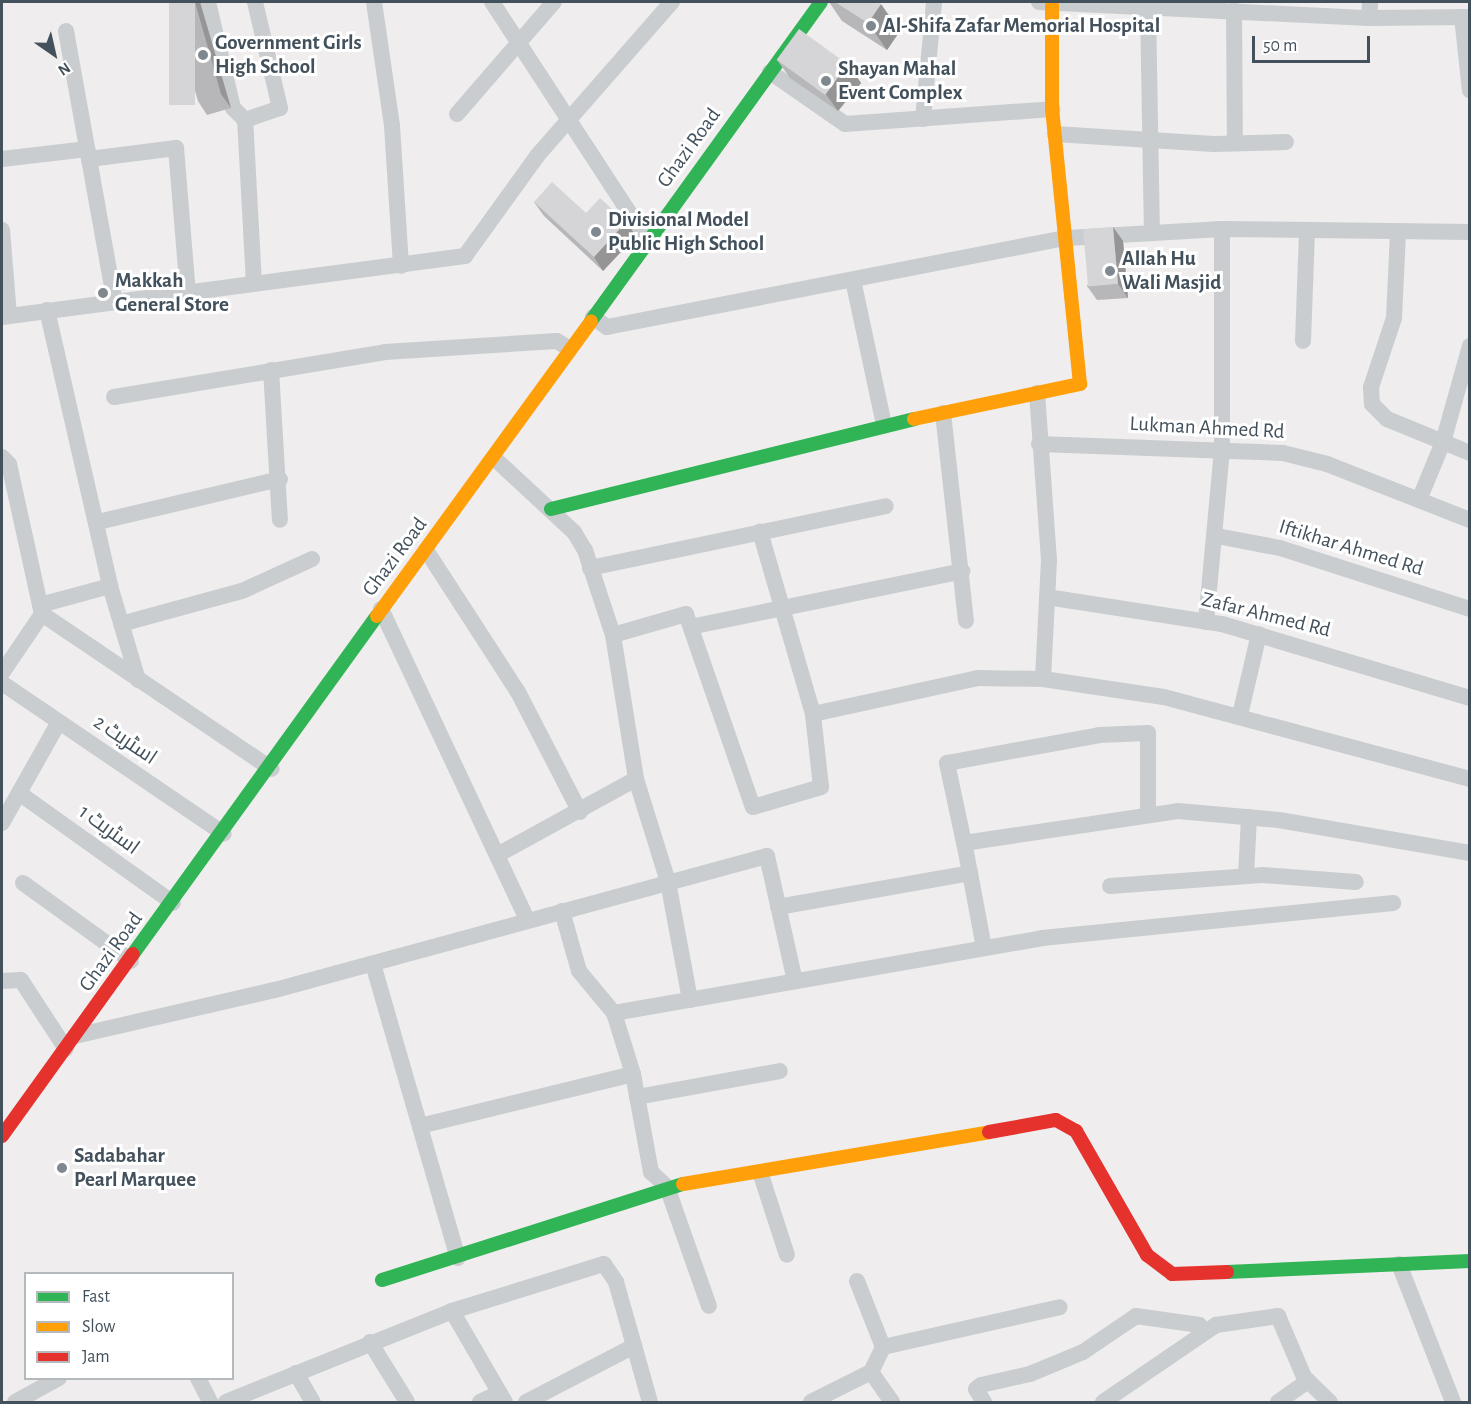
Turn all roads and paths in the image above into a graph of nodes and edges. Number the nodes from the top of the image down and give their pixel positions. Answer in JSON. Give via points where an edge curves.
{"nodes":[{"id":1,"x":208,"y":2,"type":"edge"},
{"id":2,"x":255,"y":2,"type":"edge"},
{"id":3,"x":374,"y":2,"type":"edge"},
{"id":4,"x":492,"y":2,"type":"edge"},
{"id":5,"x":554,"y":2,"type":"edge"},
{"id":6,"x":672,"y":2,"type":"edge"},
{"id":7,"x":821,"y":2,"type":"edge"},
{"id":8,"x":934,"y":2,"type":"edge"},
{"id":9,"x":1046,"y":3,"type":"edge"},
{"id":10,"x":1085,"y":4,"type":"edge"},
{"id":11,"x":1128,"y":4,"type":"edge"},
{"id":12,"x":1196,"y":5,"type":"edge"},
{"id":13,"x":1148,"y":7,"type":"junction"},
{"id":14,"x":1242,"y":8,"type":"edge"},
{"id":15,"x":1326,"y":9,"type":"edge"},
{"id":16,"x":1370,"y":10,"type":"edge"},
{"id":17,"x":1466,"y":17,"type":"edge"},
{"id":18,"x":66,"y":31,"type":"dead end"},
{"id":19,"x":517,"y":42,"type":"junction"},
{"id":20,"x":770,"y":72,"type":"junction"},
{"id":21,"x":1470,"y":91,"type":"edge"},
{"id":22,"x":1052,"y":109,"type":"junction"},
{"id":23,"x":457,"y":114,"type":"dead end"},
{"id":24,"x":923,"y":119,"type":"junction"},
{"id":25,"x":245,"y":120,"type":"junction"},
{"id":26,"x":567,"y":122,"type":"junction"},
{"id":27,"x":1055,"y":134,"type":"junction"},
{"id":28,"x":1149,"y":141,"type":"junction"},
{"id":29,"x":1286,"y":142,"type":"dead end"},
{"id":30,"x":1235,"y":143,"type":"junction"},
{"id":31,"x":88,"y":154,"type":"junction"},
{"id":32,"x":2,"y":159,"type":"edge"},
{"id":33,"x":1222,"y":229,"type":"junction"},
{"id":34,"x":2,"y":230,"type":"edge"},
{"id":35,"x":1307,"y":232,"type":"junction"},
{"id":36,"x":1470,"y":232,"type":"edge"},
{"id":37,"x":1152,"y":233,"type":"junction"},
{"id":38,"x":1398,"y":233,"type":"junction"},
{"id":39,"x":652,"y":235,"type":"junction"},
{"id":40,"x":1067,"y":237,"type":"junction"},
{"id":41,"x":401,"y":266,"type":"junction"},
{"id":42,"x":853,"y":280,"type":"junction"},
{"id":43,"x":254,"y":284,"type":"junction"},
{"id":44,"x":188,"y":293,"type":"junction"},
{"id":45,"x":115,"y":302,"type":"junction"},
{"id":46,"x":47,"y":310,"type":"junction"},
{"id":47,"x":5,"y":317,"type":"edge"},
{"id":48,"x":593,"y":318,"type":"junction"},
{"id":49,"x":1303,"y":341,"type":"dead end"},
{"id":50,"x":1470,"y":346,"type":"edge"},
{"id":51,"x":570,"y":349,"type":"junction"},
{"id":52,"x":272,"y":370,"type":"junction"},
{"id":53,"x":1037,"y":393,"type":"junction"},
{"id":54,"x":114,"y":397,"type":"dead end"},
{"id":55,"x":943,"y":413,"type":"junction"},
{"id":56,"x":884,"y":425,"type":"junction"},
{"id":57,"x":1443,"y":442,"type":"junction"},
{"id":58,"x":1039,"y":444,"type":"junction"},
{"id":59,"x":1222,"y":449,"type":"junction"},
{"id":60,"x":1470,"y":453,"type":"edge"},
{"id":61,"x":2,"y":457,"type":"edge"},
{"id":62,"x":494,"y":458,"type":"junction"},
{"id":63,"x":280,"y":479,"type":"junction"},
{"id":64,"x":1419,"y":500,"type":"junction"},
{"id":65,"x":886,"y":506,"type":"dead end"},
{"id":66,"x":551,"y":509,"type":"junction"},
{"id":67,"x":280,"y":520,"type":"dead end"},
{"id":68,"x":1470,"y":520,"type":"edge"},
{"id":69,"x":98,"y":522,"type":"junction"},
{"id":70,"x":760,"y":532,"type":"junction"},
{"id":71,"x":1217,"y":536,"type":"junction"},
{"id":72,"x":426,"y":550,"type":"junction"},
{"id":73,"x":312,"y":560,"type":"dead end"},
{"id":74,"x":590,"y":568,"type":"junction"},
{"id":75,"x":962,"y":571,"type":"junction"},
{"id":76,"x":110,"y":586,"type":"junction"},
{"id":77,"x":1047,"y":597,"type":"junction"},
{"id":78,"x":780,"y":607,"type":"junction"},
{"id":79,"x":381,"y":609,"type":"junction"},
{"id":80,"x":1470,"y":609,"type":"edge"},
{"id":81,"x":41,"y":610,"type":"junction"},
{"id":82,"x":966,"y":621,"type":"dead end"},
{"id":83,"x":1206,"y":622,"type":"junction"},
{"id":84,"x":121,"y":624,"type":"junction"},
{"id":85,"x":695,"y":626,"type":"junction"},
{"id":86,"x":1259,"y":634,"type":"junction"},
{"id":87,"x":613,"y":635,"type":"junction"},
{"id":88,"x":2,"y":673,"type":"edge"},
{"id":89,"x":1043,"y":679,"type":"junction"},
{"id":90,"x":138,"y":680,"type":"junction"},
{"id":91,"x":2,"y":683,"type":"edge"},
{"id":92,"x":1470,"y":698,"type":"edge"},
{"id":93,"x":813,"y":714,"type":"junction"},
{"id":94,"x":1240,"y":715,"type":"junction"},
{"id":95,"x":59,"y":722,"type":"junction"},
{"id":96,"x":272,"y":769,"type":"junction"},
{"id":97,"x":636,"y":779,"type":"junction"},
{"id":98,"x":1470,"y":779,"type":"edge"},
{"id":99,"x":19,"y":793,"type":"junction"},
{"id":100,"x":580,"y":812,"type":"junction"},
{"id":101,"x":1148,"y":815,"type":"junction"},
{"id":102,"x":1249,"y":817,"type":"junction"},
{"id":103,"x":2,"y":823,"type":"edge"},
{"id":104,"x":224,"y":834,"type":"junction"},
{"id":105,"x":964,"y":843,"type":"junction"},
{"id":106,"x":1470,"y":853,"type":"edge"},
{"id":107,"x":499,"y":854,"type":"junction"},
{"id":108,"x":969,"y":873,"type":"junction"},
{"id":109,"x":1246,"y":876,"type":"junction"},
{"id":110,"x":668,"y":882,"type":"junction"},
{"id":111,"x":1356,"y":882,"type":"dead end"},
{"id":112,"x":23,"y":883,"type":"dead end"},
{"id":113,"x":1110,"y":886,"type":"dead end"},
{"id":114,"x":173,"y":903,"type":"junction"},
{"id":115,"x":1393,"y":903,"type":"dead end"},
{"id":116,"x":778,"y":907,"type":"junction"},
{"id":117,"x":562,"y":911,"type":"junction"},
{"id":118,"x":526,"y":919,"type":"junction"},
{"id":119,"x":984,"y":948,"type":"junction"},
{"id":120,"x":131,"y":961,"type":"junction"},
{"id":121,"x":373,"y":964,"type":"junction"},
{"id":122,"x":2,"y":981,"type":"edge"},
{"id":123,"x":795,"y":981,"type":"junction"},
{"id":124,"x":690,"y":1000,"type":"junction"},
{"id":125,"x":614,"y":1013,"type":"junction"},
{"id":126,"x":71,"y":1042,"type":"junction"},
{"id":127,"x":780,"y":1071,"type":"dead end"},
{"id":128,"x":633,"y":1074,"type":"junction"},
{"id":129,"x":638,"y":1097,"type":"junction"},
{"id":130,"x":420,"y":1126,"type":"junction"},
{"id":131,"x":2,"y":1136,"type":"edge"},
{"id":132,"x":760,"y":1172,"type":"junction"},
{"id":133,"x":667,"y":1187,"type":"junction"},
{"id":134,"x":787,"y":1255,"type":"dead end"},
{"id":135,"x":458,"y":1258,"type":"junction"},
{"id":136,"x":1470,"y":1261,"type":"edge"},
{"id":137,"x":1399,"y":1264,"type":"junction"},
{"id":138,"x":382,"y":1280,"type":"dead end"},
{"id":139,"x":857,"y":1281,"type":"dead end"},
{"id":140,"x":709,"y":1306,"type":"dead end"},
{"id":141,"x":1060,"y":1307,"type":"dead end"},
{"id":142,"x":452,"y":1311,"type":"junction"},
{"id":143,"x":1205,"y":1332,"type":"junction"},
{"id":144,"x":370,"y":1342,"type":"junction"},
{"id":145,"x":634,"y":1346,"type":"junction"},
{"id":146,"x":883,"y":1347,"type":"junction"},
{"id":147,"x":871,"y":1371,"type":"junction"},
{"id":148,"x":296,"y":1373,"type":"junction"},
{"id":149,"x":55,"y":1380,"type":"edge"},
{"id":150,"x":199,"y":1380,"type":"edge"},
{"id":151,"x":1308,"y":1382,"type":"junction"},
{"id":152,"x":502,"y":1398,"type":"edge"},
{"id":153,"x":15,"y":1402,"type":"edge"},
{"id":154,"x":210,"y":1402,"type":"edge"},
{"id":155,"x":226,"y":1402,"type":"edge"},
{"id":156,"x":313,"y":1402,"type":"edge"},
{"id":157,"x":407,"y":1402,"type":"edge"},
{"id":158,"x":480,"y":1402,"type":"edge"},
{"id":159,"x":526,"y":1402,"type":"edge"},
{"id":160,"x":650,"y":1402,"type":"edge"},
{"id":161,"x":812,"y":1402,"type":"edge"},
{"id":162,"x":892,"y":1402,"type":"edge"},
{"id":163,"x":984,"y":1402,"type":"edge"},
{"id":164,"x":1103,"y":1402,"type":"edge"},
{"id":165,"x":1278,"y":1402,"type":"edge"},
{"id":166,"x":1330,"y":1402,"type":"edge"},
{"id":167,"x":1454,"y":1402,"type":"edge"}],
"edges":[{"from":1,"to":25,"type":"street","via":[[233,108]]},
{"from":2,"to":25,"type":"street","via":[[280,108]]},
{"from":3,"to":41,"type":"street","via":[[392,126]]},
{"from":4,"to":19,"type":"street"},
{"from":5,"to":19,"type":"street"},
{"from":6,"to":26,"type":"street"},
{"from":7,"to":20,"type":"street","name":"Ghazi Road"},
{"from":8,"to":24,"type":"street"},
{"from":9,"to":10,"type":"street"},
{"from":9,"to":22,"type":"street"},
{"from":10,"to":11,"type":"street"},
{"from":11,"to":13,"type":"street"},
{"from":12,"to":13,"type":"street"},
{"from":12,"to":14,"type":"street"},
{"from":13,"to":28,"type":"street"},
{"from":14,"to":15,"type":"street"},
{"from":14,"to":30,"type":"street"},
{"from":15,"to":16,"type":"street"},
{"from":16,"to":17,"type":"street"},
{"from":17,"to":21,"type":"street"},
{"from":18,"to":31,"type":"street"},
{"from":19,"to":23,"type":"street"},
{"from":19,"to":26,"type":"street"},
{"from":20,"to":24,"type":"street","via":[[845,124]]},
{"from":20,"to":39,"type":"street","name":"Ghazi Road"},
{"from":22,"to":24,"type":"street"},
{"from":22,"to":27,"type":"street"},
{"from":25,"to":43,"type":"street"},
{"from":26,"to":39,"type":"street","via":[[640,229]]},
{"from":26,"to":41,"type":"street","via":[[465,256]]},
{"from":27,"to":28,"type":"street"},
{"from":27,"to":40,"type":"street"},
{"from":28,"to":30,"type":"street"},
{"from":28,"to":37,"type":"street"},
{"from":29,"to":30,"type":"street"},
{"from":31,"to":32,"type":"street"},
{"from":31,"to":44,"type":"street","via":[[176,148]]},
{"from":31,"to":45,"type":"street"},
{"from":33,"to":35,"type":"street"},
{"from":33,"to":37,"type":"street"},
{"from":33,"to":59,"type":"street"},
{"from":34,"to":47,"type":"street"},
{"from":35,"to":38,"type":"street"},
{"from":35,"to":49,"type":"street"},
{"from":36,"to":38,"type":"street"},
{"from":37,"to":40,"type":"street"},
{"from":38,"to":57,"type":"street","via":[[1394,318],[1371,387],[1372,404],[1387,419]]},
{"from":39,"to":48,"type":"street","name":"Ghazi Road"},
{"from":40,"to":42,"type":"street"},
{"from":40,"to":53,"type":"street","via":[[1080,384]]},
{"from":41,"to":43,"type":"street"},
{"from":42,"to":48,"type":"street","via":[[607,327]]},
{"from":42,"to":56,"type":"street"},
{"from":43,"to":44,"type":"street"},
{"from":44,"to":45,"type":"street"},
{"from":45,"to":46,"type":"street"},
{"from":46,"to":47,"type":"street"},
{"from":46,"to":69,"type":"street"},
{"from":48,"to":51,"type":"street","name":"Ghazi Road"},
{"from":50,"to":57,"type":"street"},
{"from":51,"to":52,"type":"street","via":[[557,341],[511,342],[385,352]]},
{"from":51,"to":62,"type":"street","name":"Ghazi Road"},
{"from":52,"to":54,"type":"street"},
{"from":52,"to":63,"type":"street"},
{"from":53,"to":55,"type":"street"},
{"from":53,"to":58,"type":"street"},
{"from":55,"to":56,"type":"street"},
{"from":55,"to":75,"type":"street"},
{"from":56,"to":66,"type":"street"},
{"from":57,"to":60,"type":"street"},
{"from":57,"to":64,"type":"street"},
{"from":58,"to":59,"type":"street","name":"Lukman Ahmed Rd"},
{"from":58,"to":77,"type":"street"},
{"from":59,"to":64,"type":"street","name":"Lukman Ahmed Rd","via":[[1316,461]]},
{"from":59,"to":71,"type":"street"},
{"from":61,"to":81,"type":"street","via":[[9,464]]},
{"from":62,"to":66,"type":"street"},
{"from":62,"to":72,"type":"street","name":"Ghazi Road"},
{"from":63,"to":67,"type":"street"},
{"from":63,"to":69,"type":"street"},
{"from":64,"to":68,"type":"street","name":"Lukman Ahmed Rd"},
{"from":65,"to":70,"type":"street"},
{"from":66,"to":74,"type":"street","via":[[574,532]]},
{"from":69,"to":76,"type":"street"},
{"from":70,"to":74,"type":"street"},
{"from":70,"to":78,"type":"street"},
{"from":71,"to":80,"type":"street","name":"Iftikhar Ahmed Rd","via":[[1280,548]]},
{"from":71,"to":83,"type":"street"},
{"from":72,"to":79,"type":"street","name":"Ghazi Road"},
{"from":72,"to":100,"type":"street","via":[[518,692]]},
{"from":73,"to":84,"type":"street","via":[[243,591]]},
{"from":74,"to":87,"type":"street"},
{"from":75,"to":78,"type":"street"},
{"from":75,"to":82,"type":"street"},
{"from":76,"to":81,"type":"street"},
{"from":76,"to":84,"type":"street"},
{"from":77,"to":83,"type":"street","name":"Zafar Ahmed Rd"},
{"from":77,"to":89,"type":"street"},
{"from":78,"to":85,"type":"street"},
{"from":78,"to":93,"type":"street"},
{"from":79,"to":96,"type":"street","name":"Ghazi Road"},
{"from":79,"to":107,"type":"street"},
{"from":81,"to":88,"type":"street"},
{"from":81,"to":90,"type":"street"},
{"from":83,"to":86,"type":"street","name":"Zafar Ahmed Rd"},
{"from":84,"to":90,"type":"street"},
{"from":85,"to":87,"type":"street","via":[[686,614]]},
{"from":85,"to":93,"type":"street","via":[[753,807],[821,787]]},
{"from":86,"to":92,"type":"street","name":"Zafar Ahmed Rd"},
{"from":86,"to":94,"type":"street"},
{"from":87,"to":97,"type":"street"},
{"from":89,"to":93,"type":"street","via":[[978,678]]},
{"from":89,"to":94,"type":"street"},
{"from":90,"to":96,"type":"street"},
{"from":91,"to":95,"type":"street","name":"اسٹریٹ 2"},
{"from":94,"to":98,"type":"street","via":[[1390,761]]},
{"from":95,"to":99,"type":"street"},
{"from":95,"to":104,"type":"street","name":"اسٹریٹ 2"},
{"from":96,"to":104,"type":"street","name":"Ghazi Road"},
{"from":97,"to":100,"type":"street"},
{"from":97,"to":110,"type":"street"},
{"from":99,"to":103,"type":"street"},
{"from":99,"to":114,"type":"street","name":"اسٹریٹ 1"},
{"from":100,"to":107,"type":"street"},
{"from":101,"to":102,"type":"street","via":[[1178,811]]},
{"from":101,"to":105,"type":"street"},
{"from":101,"to":105,"type":"street","via":[[1148,733],[1099,735],[947,763]]},
{"from":102,"to":106,"type":"street"},
{"from":102,"to":109,"type":"street"},
{"from":104,"to":114,"type":"street","name":"Ghazi Road"},
{"from":105,"to":108,"type":"street"},
{"from":107,"to":118,"type":"street"},
{"from":108,"to":116,"type":"street"},
{"from":108,"to":119,"type":"street"},
{"from":109,"to":111,"type":"street"},
{"from":109,"to":113,"type":"street"},
{"from":110,"to":116,"type":"street","via":[[766,856]]},
{"from":110,"to":117,"type":"street"},
{"from":110,"to":124,"type":"street"},
{"from":112,"to":120,"type":"street"},
{"from":114,"to":120,"type":"street","name":"Ghazi Road"},
{"from":115,"to":119,"type":"street"},
{"from":116,"to":123,"type":"street"},
{"from":117,"to":118,"type":"street"},
{"from":117,"to":125,"type":"street","via":[[579,971]]},
{"from":118,"to":121,"type":"street"},
{"from":119,"to":123,"type":"street"},
{"from":120,"to":126,"type":"street","name":"Ghazi Road"},
{"from":121,"to":126,"type":"street"},
{"from":121,"to":130,"type":"street"},
{"from":122,"to":126,"type":"street","via":[[21,980]]},
{"from":123,"to":124,"type":"street"},
{"from":124,"to":125,"type":"street"},
{"from":125,"to":128,"type":"street"},
{"from":126,"to":131,"type":"street","name":"Ghazi Road"},
{"from":127,"to":129,"type":"street"},
{"from":128,"to":129,"type":"street"},
{"from":128,"to":130,"type":"street"},
{"from":129,"to":133,"type":"street","via":[[651,1172]]},
{"from":130,"to":135,"type":"street"},
{"from":132,"to":133,"type":"street"},
{"from":132,"to":134,"type":"street"},
{"from":132,"to":137,"type":"street","via":[[1065,1120],[1156,1267],[1172,1274]]},
{"from":133,"to":135,"type":"street"},
{"from":133,"to":140,"type":"street"},
{"from":135,"to":138,"type":"street"},
{"from":136,"to":137,"type":"street"},
{"from":137,"to":167,"type":"street"},
{"from":139,"to":146,"type":"street"},
{"from":141,"to":146,"type":"street"},
{"from":142,"to":144,"type":"street"},
{"from":142,"to":145,"type":"street","via":[[604,1264],[616,1282]]},
{"from":142,"to":152,"type":"street"},
{"from":143,"to":151,"type":"street","via":[[1221,1323],[1278,1316]]},
{"from":143,"to":163,"type":"street","via":[[1199,1325],[1136,1316],[1083,1352],[1030,1374],[981,1385],[976,1389]]},
{"from":143,"to":164,"type":"street"},
{"from":144,"to":148,"type":"street"},
{"from":144,"to":157,"type":"street"},
{"from":145,"to":159,"type":"street"},
{"from":145,"to":160,"type":"street"},
{"from":146,"to":147,"type":"street"},
{"from":147,"to":161,"type":"street"},
{"from":147,"to":162,"type":"street"},
{"from":148,"to":155,"type":"street"},
{"from":148,"to":156,"type":"street"},
{"from":149,"to":153,"type":"street"},
{"from":150,"to":154,"type":"street"},
{"from":151,"to":165,"type":"street"},
{"from":151,"to":166,"type":"street"},
{"from":152,"to":158,"type":"street"}]}
